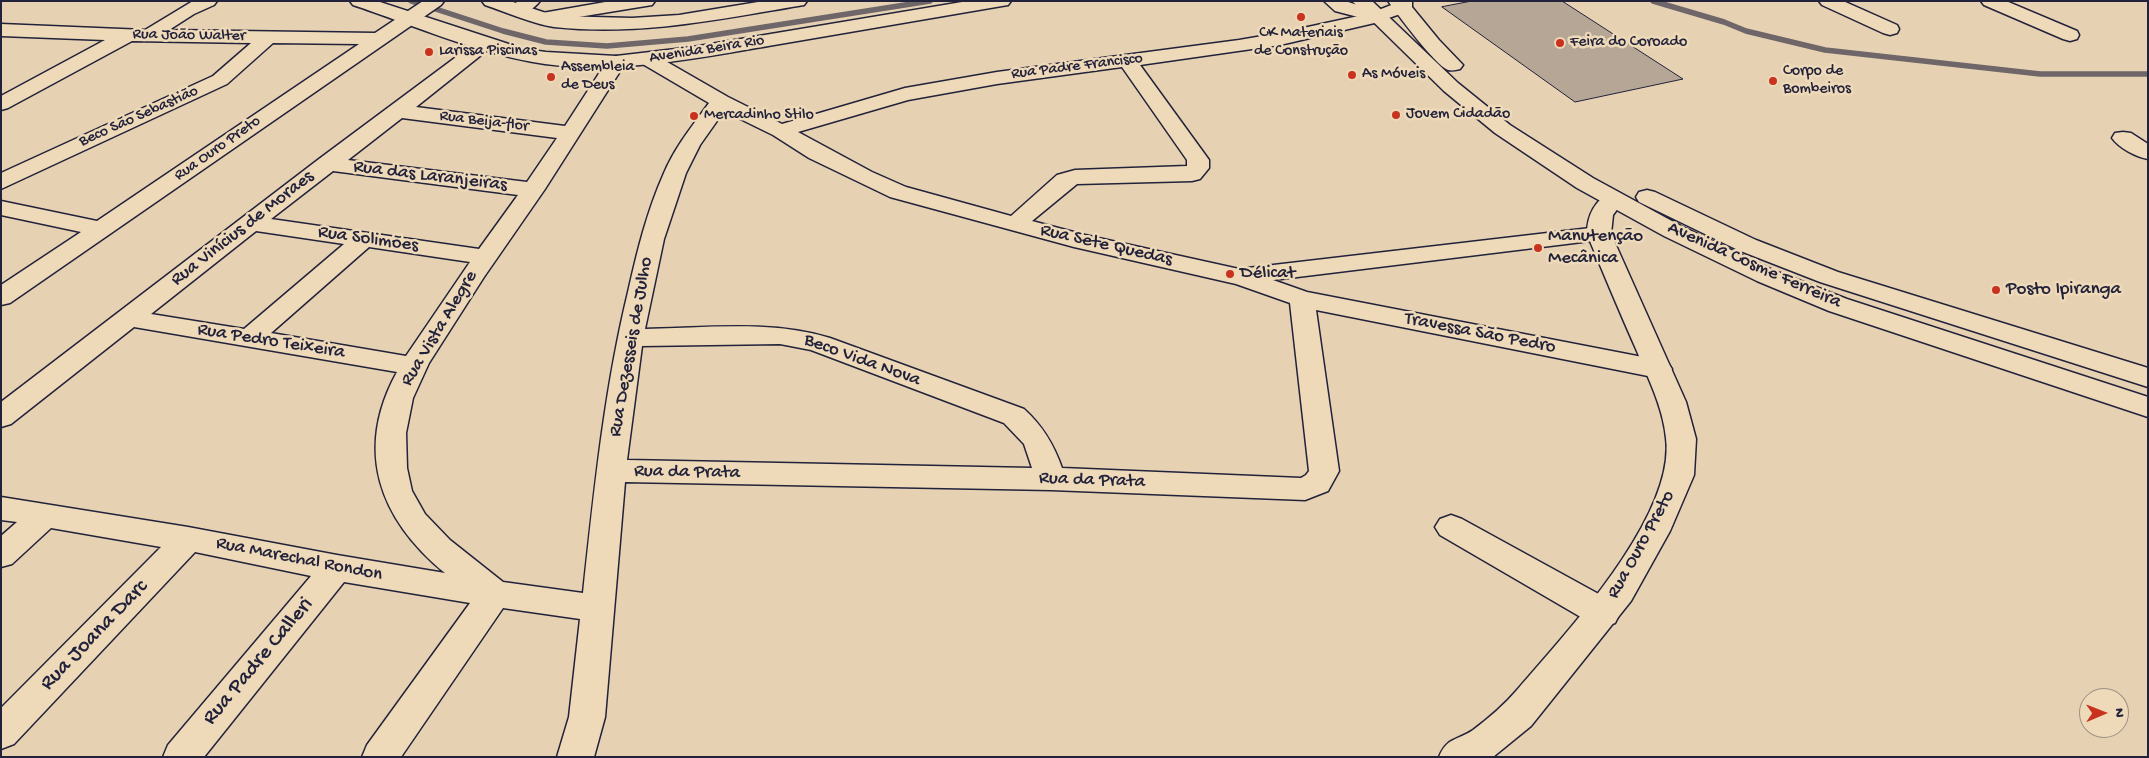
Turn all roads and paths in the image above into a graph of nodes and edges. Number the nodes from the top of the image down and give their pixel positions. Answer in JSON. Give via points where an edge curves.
{"nodes":[{"id":1,"x":208,"y":1,"type":"edge"},
{"id":2,"x":359,"y":1,"type":"edge"},
{"id":3,"x":491,"y":1,"type":"edge"},
{"id":4,"x":582,"y":1,"type":"edge"},
{"id":5,"x":646,"y":1,"type":"edge"},
{"id":6,"x":798,"y":1,"type":"edge"},
{"id":7,"x":1002,"y":1,"type":"edge"},
{"id":8,"x":1333,"y":1,"type":"edge"},
{"id":9,"x":1828,"y":1,"type":"edge"},
{"id":10,"x":1990,"y":1,"type":"edge"},
{"id":11,"x":1401,"y":3,"type":"edge"},
{"id":12,"x":524,"y":6,"type":"edge"},
{"id":13,"x":1369,"y":9,"type":"edge"},
{"id":14,"x":422,"y":10,"type":"edge"},
{"id":15,"x":545,"y":18,"type":"junction"},
{"id":16,"x":1890,"y":29,"type":"dead end"},
{"id":17,"x":1,"y":30,"type":"edge"},
{"id":18,"x":128,"y":35,"type":"junction"},
{"id":19,"x":149,"y":35,"type":"junction"},
{"id":20,"x":2070,"y":35,"type":"dead end"},
{"id":21,"x":267,"y":38,"type":"junction"},
{"id":22,"x":376,"y":39,"type":"junction"},
{"id":23,"x":486,"y":44,"type":"junction"},
{"id":24,"x":648,"y":59,"type":"junction"},
{"id":25,"x":1127,"y":61,"type":"junction"},
{"id":26,"x":616,"y":62,"type":"junction"},
{"id":27,"x":721,"y":101,"type":"junction"},
{"id":28,"x":1,"y":104,"type":"edge"},
{"id":29,"x":397,"y":111,"type":"junction"},
{"id":30,"x":780,"y":131,"type":"junction"},
{"id":31,"x":571,"y":133,"type":"junction"},
{"id":32,"x":2123,"y":138,"type":"dead end"},
{"id":33,"x":2148,"y":153,"type":"edge"},
{"id":34,"x":327,"y":164,"type":"junction"},
{"id":35,"x":1,"y":182,"type":"edge"},
{"id":36,"x":533,"y":190,"type":"junction"},
{"id":37,"x":1613,"y":200,"type":"junction"},
{"id":38,"x":4,"y":211,"type":"edge"},
{"id":39,"x":251,"y":223,"type":"junction"},
{"id":40,"x":1014,"y":225,"type":"junction"},
{"id":41,"x":102,"y":229,"type":"junction"},
{"id":42,"x":1599,"y":234,"type":"junction"},
{"id":43,"x":364,"y":239,"type":"junction"},
{"id":44,"x":484,"y":257,"type":"junction"},
{"id":45,"x":1239,"y":277,"type":"junction"},
{"id":46,"x":1,"y":297,"type":"edge"},
{"id":47,"x":1302,"y":299,"type":"junction"},
{"id":48,"x":127,"y":318,"type":"junction"},
{"id":49,"x":248,"y":338,"type":"junction"},
{"id":50,"x":630,"y":338,"type":"junction"},
{"id":51,"x":415,"y":366,"type":"junction"},
{"id":52,"x":1658,"y":369,"type":"junction"},
{"id":53,"x":2148,"y":378,"type":"edge"},
{"id":54,"x":2148,"y":407,"type":"edge"},
{"id":55,"x":1,"y":417,"type":"edge"},
{"id":56,"x":611,"y":471,"type":"junction"},
{"id":57,"x":1050,"y":479,"type":"junction"},
{"id":58,"x":1,"y":508,"type":"edge"},
{"id":59,"x":44,"y":516,"type":"junction"},
{"id":60,"x":1451,"y":527,"type":"dead end"},
{"id":61,"x":188,"y":539,"type":"junction"},
{"id":62,"x":1,"y":555,"type":"edge"},
{"id":63,"x":337,"y":568,"type":"junction"},
{"id":64,"x":495,"y":594,"type":"junction"},
{"id":65,"x":597,"y":608,"type":"junction"},
{"id":66,"x":1603,"y":613,"type":"junction"},
{"id":67,"x":1,"y":733,"type":"edge"},
{"id":68,"x":580,"y":756,"type":"edge"},
{"id":69,"x":181,"y":757,"type":"edge"},
{"id":70,"x":380,"y":757,"type":"edge"},
{"id":71,"x":1457,"y":757,"type":"edge"}],
"edges":[{"from":1,"to":19,"type":"street"},
{"from":2,"to":14,"type":"street","name":"Avenida Beira Rio"},
{"from":3,"to":12,"type":"street","name":"Avenida Beira Rio"},
{"from":4,"to":15,"type":"street"},
{"from":5,"to":15,"type":"street"},
{"from":6,"to":15,"type":"street","name":"Avenida Beira Rio","via":[[657,23],[590,23]]},
{"from":7,"to":24,"type":"street","name":"Avenida Beira Rio"},
{"from":8,"to":13,"type":"street","via":[[1341,7]]},
{"from":9,"to":16,"type":"street"},
{"from":10,"to":20,"type":"street"},
{"from":11,"to":13,"type":"street","name":"Rua Padre Francisco"},
{"from":11,"to":53,"type":"street","name":"Avenida Cosme Ferreira","via":[[1426,38],[1453,65],[1533,129],[1592,167],[1667,208],[1747,245],[1829,277]]},
{"from":12,"to":15,"type":"street","name":"Avenida Beira Rio"},
{"from":13,"to":25,"type":"street","name":"Rua Padre Francisco","via":[[1272,40]]},
{"from":13,"to":37,"type":"street","name":"Avenida Cosme Ferreira","via":[[1483,115],[1536,153]]},
{"from":14,"to":22,"type":"street","name":"Rua Ouro Preto"},
{"from":14,"to":23,"type":"street","name":"Avenida Beira Rio"},
{"from":17,"to":18,"type":"street","name":"Rua João Walter"},
{"from":18,"to":19,"type":"street","name":"Rua João Walter"},
{"from":18,"to":28,"type":"street"},
{"from":19,"to":21,"type":"street","name":"Rua João Walter"},
{"from":21,"to":22,"type":"street","name":"Rua João Walter"},
{"from":21,"to":35,"type":"street","name":"Beco São Sebastião","via":[[220,80]]},
{"from":22,"to":41,"type":"street","name":"Rua Ouro Preto"},
{"from":23,"to":26,"type":"street","name":"Avenida Beira Rio","via":[[546,58]]},
{"from":23,"to":29,"type":"street","name":"Rua Vinícius de Moraes"},
{"from":24,"to":26,"type":"street","name":"Avenida Beira Rio"},
{"from":24,"to":27,"type":"street","name":"Rua Sete Quedas"},
{"from":25,"to":30,"type":"street","name":"Rua Padre Francisco","via":[[905,94]]},
{"from":25,"to":40,"type":"street","via":[[1198,160],[1198,168],[1192,174],[1075,177],[1065,180]]},
{"from":26,"to":31,"type":"street","name":"Rua Vista Alegre"},
{"from":27,"to":30,"type":"street","name":"Rua Sete Quedas"},
{"from":27,"to":50,"type":"street","name":"Rua Dezesseis de Julho","via":[[688,145],[674,173],[652,239]]},
{"from":29,"to":31,"type":"street","name":"Rua Beija-flor"},
{"from":29,"to":34,"type":"street","name":"Rua Vinícius de Moraes"},
{"from":30,"to":40,"type":"street","name":"Rua Sete Quedas","via":[[898,192]]},
{"from":31,"to":36,"type":"street","name":"Rua Vista Alegre"},
{"from":32,"to":33,"type":"street"},
{"from":34,"to":36,"type":"street","name":"Rua das Laranjeiras"},
{"from":34,"to":39,"type":"street","name":"Rua Vinícius de Moraes"},
{"from":36,"to":44,"type":"street","name":"Rua Vista Alegre"},
{"from":37,"to":42,"type":"street","via":[[1598,219]]},
{"from":37,"to":54,"type":"street","name":"Avenida Cosme Ferreira","via":[[1697,245],[1800,291]]},
{"from":38,"to":41,"type":"street"},
{"from":39,"to":43,"type":"street","name":"Rua Solimões"},
{"from":39,"to":48,"type":"street","name":"Rua Vinícius de Moraes"},
{"from":40,"to":45,"type":"street","name":"Rua Sete Quedas"},
{"from":41,"to":46,"type":"street","name":"Rua Ouro Preto"},
{"from":42,"to":45,"type":"street","name":"Rua Sete Quedas"},
{"from":42,"to":52,"type":"street","name":"Rua Ouro Preto"},
{"from":43,"to":44,"type":"street","name":"Rua Solimões"},
{"from":43,"to":49,"type":"street"},
{"from":44,"to":51,"type":"street","name":"Rua Vista Alegre"},
{"from":45,"to":47,"type":"street"},
{"from":47,"to":52,"type":"street","name":"Travessa São Pedro"},
{"from":47,"to":57,"type":"street","name":"Rua da Prata","via":[[1324,472],[1317,483],[1305,488]]},
{"from":48,"to":49,"type":"street","name":"Rua Pedro Teixeira"},
{"from":48,"to":55,"type":"street","name":"Rua Vinícius de Moraes"},
{"from":49,"to":51,"type":"street","name":"Rua Pedro Teixeira"},
{"from":50,"to":56,"type":"street","name":"Rua Dezesseis de Julho"},
{"from":50,"to":57,"type":"street","name":"Beco Vida Nova","via":[[780,336],[824,344],[1014,416],[1040,444]]},
{"from":51,"to":64,"type":"street","name":"Rua Vista Alegre","via":[[399,397],[392,425],[391,460],[398,492],[413,521],[437,548]]},
{"from":52,"to":66,"type":"street","name":"Rua Ouro Preto","via":[[1672,402],[1681,439],[1679,475],[1654,531]]},
{"from":56,"to":57,"type":"street","name":"Rua da Prata"},
{"from":56,"to":65,"type":"street","name":"Rua Dezesseis de Julho"},
{"from":58,"to":59,"type":"street","name":"Rua Marechal Rondon"},
{"from":59,"to":61,"type":"street","name":"Rua Marechal Rondon"},
{"from":59,"to":62,"type":"street"},
{"from":60,"to":66,"type":"street"},
{"from":61,"to":63,"type":"street","name":"Rua Marechal Rondon"},
{"from":61,"to":67,"type":"street","name":"Rua Joana Darc"},
{"from":63,"to":64,"type":"street","name":"Rua Marechal Rondon"},
{"from":63,"to":69,"type":"street","name":"Rua Padre Calleri"},
{"from":64,"to":65,"type":"street","name":"Rua Marechal Rondon"},
{"from":64,"to":70,"type":"street"},
{"from":65,"to":68,"type":"street","name":"Rua Dezesseis de Julho","via":[[587,717]]},
{"from":66,"to":71,"type":"street","name":"Rua Ouro Preto","via":[[1518,715],[1484,743]]}]}
